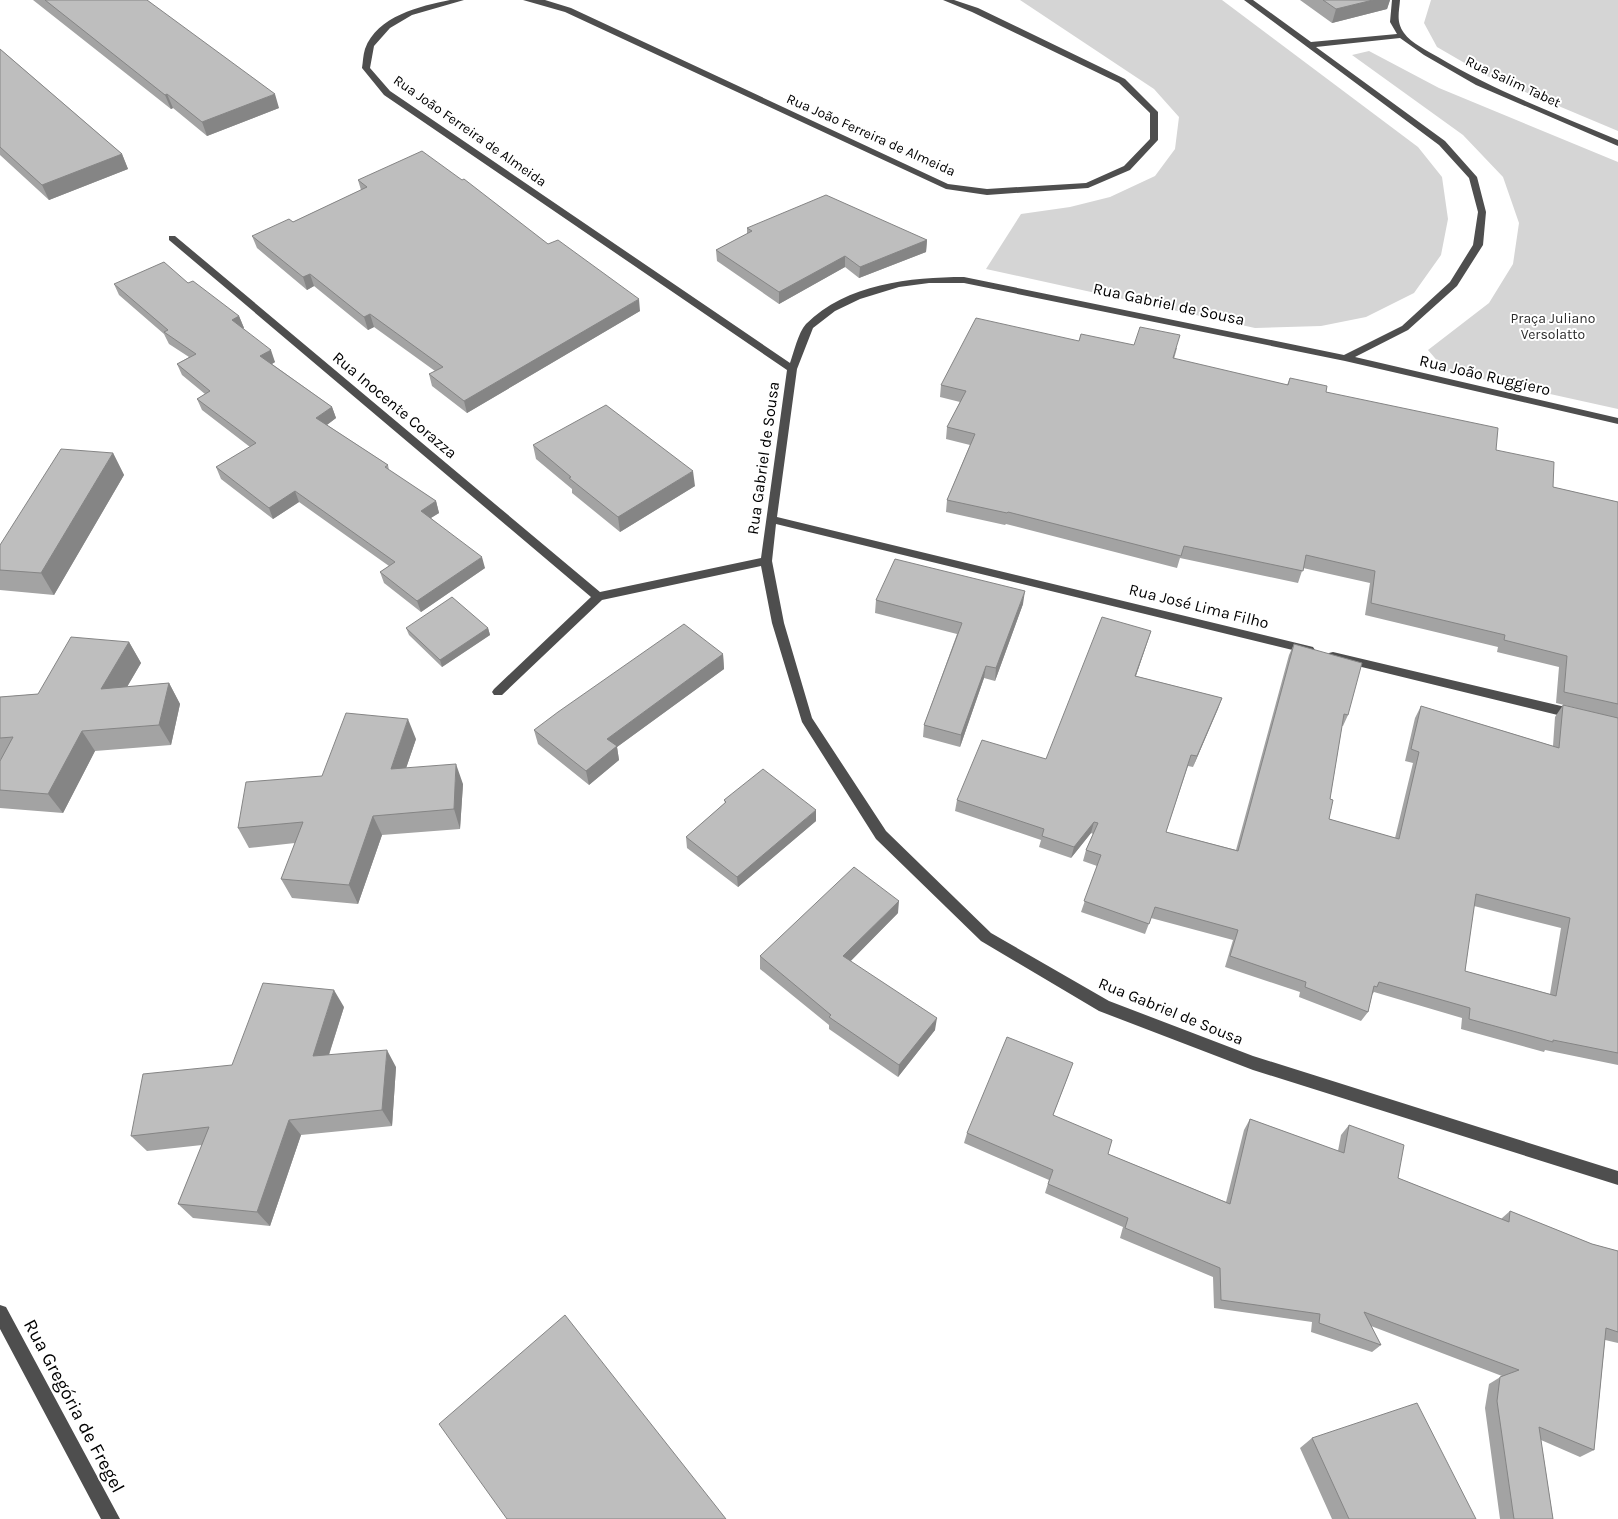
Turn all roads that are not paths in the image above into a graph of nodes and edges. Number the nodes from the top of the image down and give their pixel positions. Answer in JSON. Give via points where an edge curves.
{"nodes":[{"id":1,"x":460,"y":0,"type":"edge"},
{"id":2,"x":527,"y":0,"type":"edge"},
{"id":3,"x":947,"y":0,"type":"edge"},
{"id":4,"x":963,"y":0,"type":"edge"},
{"id":5,"x":1248,"y":0,"type":"edge"},
{"id":6,"x":1396,"y":0,"type":"edge"},
{"id":7,"x":975,"y":10,"type":"junction"},
{"id":8,"x":1402,"y":36,"type":"junction"},
{"id":9,"x":1308,"y":45,"type":"junction"},
{"id":10,"x":1618,"y":143,"type":"edge"},
{"id":11,"x":172,"y":238,"type":"dead end"},
{"id":12,"x":1345,"y":358,"type":"junction"},
{"id":13,"x":792,"y":369,"type":"junction"},
{"id":14,"x":1618,"y":421,"type":"edge"},
{"id":15,"x":772,"y":519,"type":"junction"},
{"id":16,"x":766,"y":560,"type":"junction"},
{"id":17,"x":598,"y":597,"type":"junction"},
{"id":18,"x":498,"y":692,"type":"dead end"},
{"id":19,"x":1589,"y":718,"type":"edge"},
{"id":20,"x":1618,"y":1178,"type":"edge"},
{"id":21,"x":0,"y":1312,"type":"edge"},
{"id":22,"x":111,"y":1519,"type":"edge"}],
"edges":[{"from":1,"to":13,"type":"street","name":"Rua João Ferreira de Almeida","via":[[422,8],[389,24],[370,47],[366,68],[388,93]]},
{"from":2,"to":7,"type":"street","name":"Rua João Ferreira de Almeida","via":[[568,10],[946,186],[987,192],[1088,185],[1127,168],[1154,140],[1154,112],[1122,81]]},
{"from":3,"to":7,"type":"street","name":"Rua João Ferreira de Almeida"},
{"from":4,"to":7,"type":"street","name":"Rua João Ferreira de Almeida"},
{"from":5,"to":9,"type":"street"},
{"from":6,"to":8,"type":"street","via":[[1394,22]]},
{"from":8,"to":9,"type":"street"},
{"from":8,"to":10,"type":"street","name":"Rua Salim Tabet","via":[[1429,56],[1478,83]]},
{"from":9,"to":12,"type":"street","via":[[1442,143],[1473,177],[1482,212],[1478,245],[1454,284],[1405,328]]},
{"from":11,"to":17,"type":"street","name":"Rua Inocente Corazza"},
{"from":12,"to":13,"type":"street","name":"Rua Gabriel de Sousa","via":[[964,280],[929,280],[898,284],[832,309],[809,326]]},
{"from":12,"to":14,"type":"street","name":"Rua João Ruggiero"},
{"from":13,"to":15,"type":"street","name":"Rua Gabriel de Sousa"},
{"from":15,"to":16,"type":"street","name":"Rua Gabriel de Sousa"},
{"from":15,"to":19,"type":"street","name":"Rua José Lima Filho"},
{"from":16,"to":17,"type":"street"},
{"from":16,"to":20,"type":"street","name":"Rua Gabriel de Sousa","via":[[778,623],[806,719],[881,835],[986,937],[1104,1006],[1253,1063]]},
{"from":17,"to":18,"type":"street"},
{"from":21,"to":22,"type":"street","name":"Rua Gregória de Fregel"}]}
